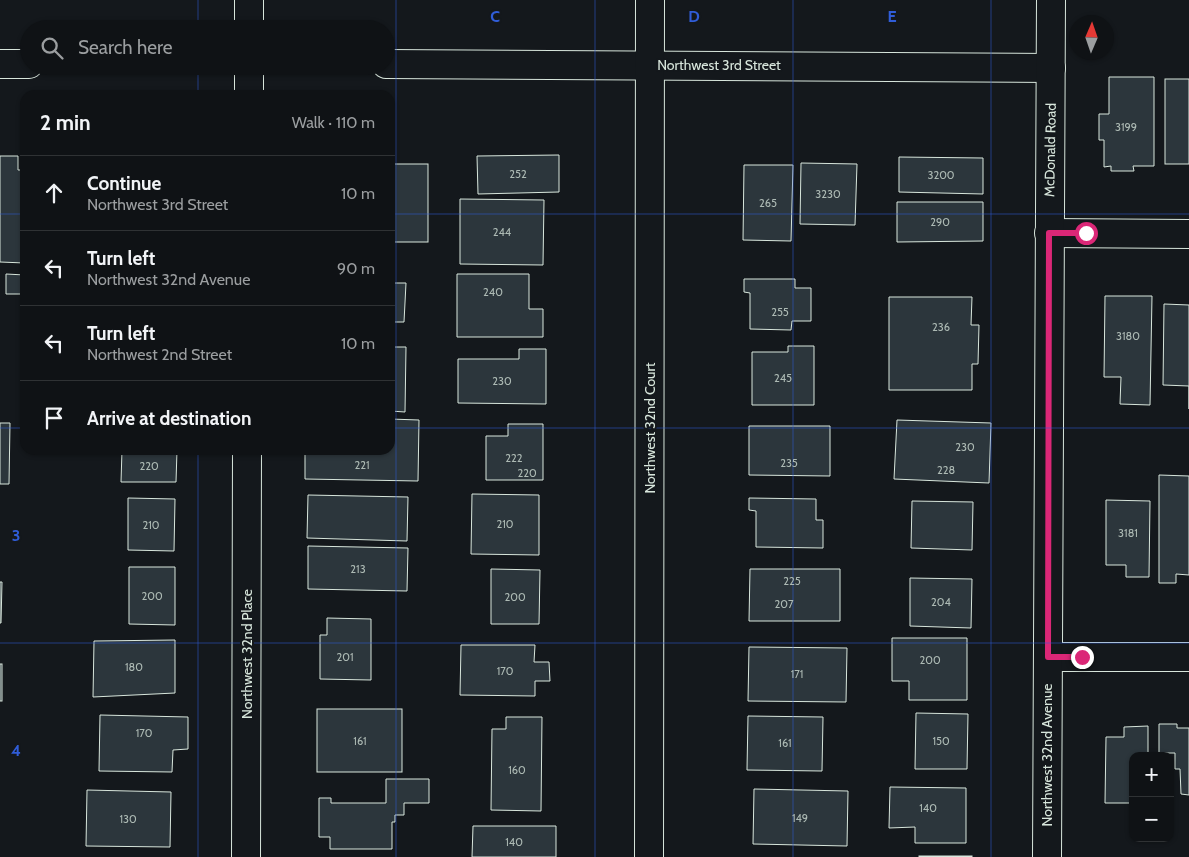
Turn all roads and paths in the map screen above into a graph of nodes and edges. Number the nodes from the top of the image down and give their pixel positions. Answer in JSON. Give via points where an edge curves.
{"nodes":[{"id":1,"x":249,"y":0,"type":"edge"},
{"id":2,"x":650,"y":0,"type":"edge"},
{"id":3,"x":1051,"y":0,"type":"edge"},
{"id":4,"x":249,"y":20,"type":"edge"},
{"id":5,"x":0,"y":64,"type":"edge"},
{"id":6,"x":20,"y":64,"type":"edge"},
{"id":7,"x":395,"y":64,"type":"edge"},
{"id":8,"x":650,"y":65,"type":"junction"},
{"id":9,"x":1051,"y":68,"type":"junction"},
{"id":10,"x":249,"y":75,"type":"edge"},
{"id":11,"x":249,"y":90,"type":"edge"},
{"id":12,"x":1049,"y":233,"type":"junction"},
{"id":13,"x":1189,"y":234,"type":"edge"},
{"id":14,"x":247,"y":455,"type":"edge"},
{"id":15,"x":1048,"y":657,"type":"junction"},
{"id":16,"x":1189,"y":657,"type":"edge"},
{"id":17,"x":246,"y":857,"type":"edge"},
{"id":18,"x":649,"y":857,"type":"edge"},
{"id":19,"x":1046,"y":857,"type":"edge"}],
"edges":[{"from":1,"to":4,"type":"street"},
{"from":2,"to":8,"type":"street","name":"Northwest 32nd Court"},
{"from":3,"to":9,"type":"street"},
{"from":5,"to":6,"type":"street"},
{"from":7,"to":8,"type":"street","name":"Northwest 3rd Street"},
{"from":8,"to":9,"type":"street","name":"Northwest 3rd Street"},
{"from":8,"to":18,"type":"street","name":"Northwest 32nd Court"},
{"from":9,"to":12,"type":"street","name":"McDonald Road"},
{"from":10,"to":11,"type":"street"},
{"from":12,"to":13,"type":"street"},
{"from":12,"to":15,"type":"street","name":"Northwest 32nd Avenue"},
{"from":14,"to":17,"type":"street","name":"Northwest 32nd Place"},
{"from":15,"to":16,"type":"street"},
{"from":15,"to":19,"type":"street","name":"Northwest 32nd Avenue"}]}
